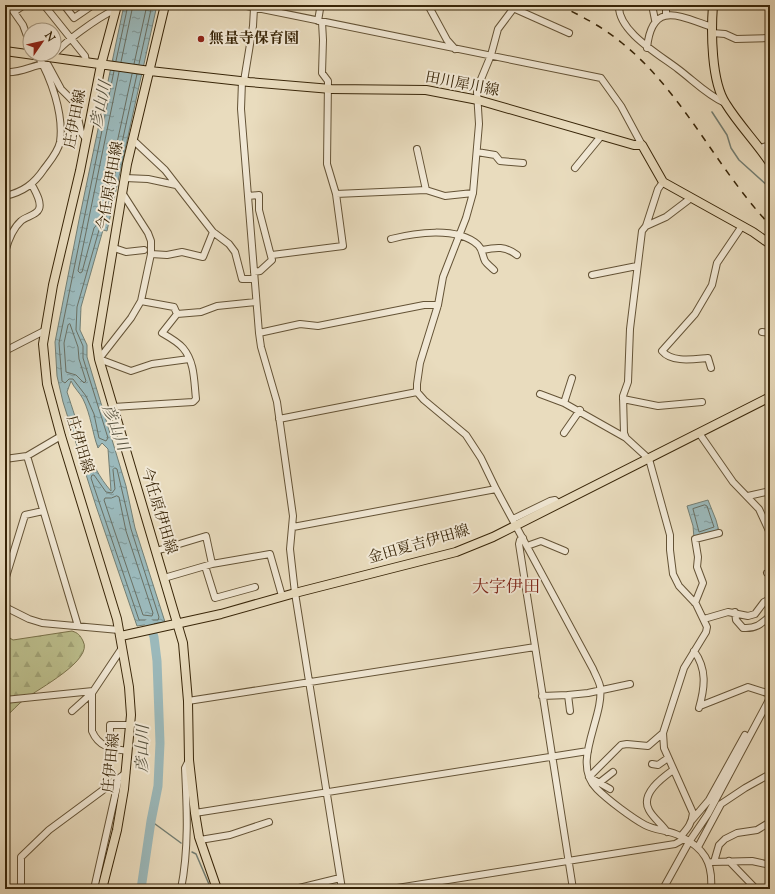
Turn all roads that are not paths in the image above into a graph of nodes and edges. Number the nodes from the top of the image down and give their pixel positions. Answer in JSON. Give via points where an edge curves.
{"nodes":[{"id":1,"x":9,"y":5,"type":"edge"},
{"id":2,"x":24,"y":5,"type":"edge"},
{"id":3,"x":44,"y":5,"type":"edge"},
{"id":4,"x":64,"y":5,"type":"edge"},
{"id":5,"x":93,"y":5,"type":"edge"},
{"id":6,"x":165,"y":5,"type":"edge"},
{"id":7,"x":242,"y":5,"type":"edge"},
{"id":8,"x":322,"y":5,"type":"edge"},
{"id":9,"x":428,"y":5,"type":"edge"},
{"id":10,"x":619,"y":5,"type":"edge"},
{"id":11,"x":652,"y":5,"type":"edge"},
{"id":12,"x":666,"y":5,"type":"edge"},
{"id":13,"x":713,"y":5,"type":"edge"},
{"id":14,"x":114,"y":6,"type":"edge"},
{"id":15,"x":514,"y":7,"type":"edge"},
{"id":16,"x":254,"y":8,"type":"junction"},
{"id":17,"x":14,"y":12,"type":"junction"},
{"id":18,"x":666,"y":14,"type":"junction"},
{"id":19,"x":655,"y":20,"type":"junction"},
{"id":20,"x":320,"y":21,"type":"junction"},
{"id":21,"x":22,"y":24,"type":"edge"},
{"id":22,"x":712,"y":30,"type":"junction"},
{"id":23,"x":569,"y":33,"type":"dead end"},
{"id":24,"x":770,"y":38,"type":"edge"},
{"id":25,"x":72,"y":39,"type":"junction"},
{"id":26,"x":62,"y":47,"type":"edge"},
{"id":27,"x":647,"y":48,"type":"junction"},
{"id":28,"x":455,"y":49,"type":"junction"},
{"id":29,"x":5,"y":51,"type":"edge"},
{"id":30,"x":22,"y":54,"type":"edge"},
{"id":31,"x":491,"y":55,"type":"junction"},
{"id":32,"x":62,"y":59,"type":"edge"},
{"id":33,"x":33,"y":62,"type":"edge"},
{"id":34,"x":41,"y":62,"type":"edge"},
{"id":35,"x":44,"y":62,"type":"edge"},
{"id":36,"x":86,"y":62,"type":"junction"},
{"id":37,"x":101,"y":64,"type":"junction"},
{"id":38,"x":150,"y":71,"type":"junction"},
{"id":39,"x":5,"y":72,"type":"edge"},
{"id":40,"x":243,"y":81,"type":"junction"},
{"id":41,"x":327,"y":89,"type":"junction"},
{"id":42,"x":478,"y":100,"type":"junction"},
{"id":43,"x":725,"y":103,"type":"junction"},
{"id":44,"x":602,"y":136,"type":"junction"},
{"id":45,"x":86,"y":139,"type":"junction"},
{"id":46,"x":133,"y":140,"type":"junction"},
{"id":47,"x":642,"y":145,"type":"junction"},
{"id":48,"x":770,"y":145,"type":"edge"},
{"id":49,"x":760,"y":148,"type":"junction"},
{"id":50,"x":417,"y":149,"type":"dead end"},
{"id":51,"x":477,"y":152,"type":"junction"},
{"id":52,"x":523,"y":163,"type":"dead end"},
{"id":53,"x":770,"y":163,"type":"edge"},
{"id":54,"x":575,"y":168,"type":"dead end"},
{"id":55,"x":125,"y":178,"type":"junction"},
{"id":56,"x":664,"y":182,"type":"junction"},
{"id":57,"x":32,"y":185,"type":"junction"},
{"id":58,"x":176,"y":185,"type":"junction"},
{"id":59,"x":426,"y":190,"type":"junction"},
{"id":60,"x":473,"y":193,"type":"junction"},
{"id":61,"x":123,"y":194,"type":"junction"},
{"id":62,"x":336,"y":194,"type":"junction"},
{"id":63,"x":5,"y":196,"type":"edge"},
{"id":64,"x":248,"y":196,"type":"junction"},
{"id":65,"x":691,"y":198,"type":"junction"},
{"id":66,"x":646,"y":226,"type":"junction"},
{"id":67,"x":742,"y":226,"type":"junction"},
{"id":68,"x":213,"y":232,"type":"junction"},
{"id":69,"x":459,"y":236,"type":"junction"},
{"id":70,"x":391,"y":240,"type":"dead end"},
{"id":71,"x":770,"y":244,"type":"edge"},
{"id":72,"x":114,"y":248,"type":"junction"},
{"id":73,"x":144,"y":250,"type":"dead end"},
{"id":74,"x":482,"y":250,"type":"junction"},
{"id":75,"x":5,"y":252,"type":"edge"},
{"id":76,"x":151,"y":254,"type":"junction"},
{"id":77,"x":272,"y":255,"type":"junction"},
{"id":78,"x":517,"y":255,"type":"dead end"},
{"id":79,"x":637,"y":266,"type":"junction"},
{"id":80,"x":494,"y":270,"type":"dead end"},
{"id":81,"x":254,"y":272,"type":"junction"},
{"id":82,"x":592,"y":275,"type":"dead end"},
{"id":83,"x":254,"y":279,"type":"junction"},
{"id":84,"x":141,"y":301,"type":"junction"},
{"id":85,"x":256,"y":302,"type":"junction"},
{"id":86,"x":438,"y":305,"type":"junction"},
{"id":87,"x":177,"y":314,"type":"junction"},
{"id":88,"x":44,"y":331,"type":"junction"},
{"id":89,"x":762,"y":332,"type":"dead end"},
{"id":90,"x":259,"y":333,"type":"junction"},
{"id":91,"x":770,"y":333,"type":"edge"},
{"id":92,"x":5,"y":351,"type":"edge"},
{"id":93,"x":99,"y":359,"type":"junction"},
{"id":94,"x":189,"y":359,"type":"junction"},
{"id":95,"x":711,"y":368,"type":"dead end"},
{"id":96,"x":572,"y":378,"type":"dead end"},
{"id":97,"x":417,"y":392,"type":"junction"},
{"id":98,"x":540,"y":394,"type":"dead end"},
{"id":99,"x":770,"y":397,"type":"edge"},
{"id":100,"x":623,"y":399,"type":"junction"},
{"id":101,"x":702,"y":402,"type":"dead end"},
{"id":102,"x":564,"y":403,"type":"junction"},
{"id":103,"x":113,"y":407,"type":"junction"},
{"id":104,"x":580,"y":410,"type":"junction"},
{"id":105,"x":279,"y":419,"type":"junction"},
{"id":106,"x":564,"y":433,"type":"dead end"},
{"id":107,"x":699,"y":433,"type":"junction"},
{"id":108,"x":61,"y":436,"type":"junction"},
{"id":109,"x":626,"y":438,"type":"junction"},
{"id":110,"x":26,"y":456,"type":"junction"},
{"id":111,"x":649,"y":458,"type":"junction"},
{"id":112,"x":5,"y":459,"type":"edge"},
{"id":113,"x":496,"y":489,"type":"junction"},
{"id":114,"x":770,"y":491,"type":"edge"},
{"id":115,"x":748,"y":496,"type":"junction"},
{"id":116,"x":43,"y":511,"type":"junction"},
{"id":117,"x":514,"y":522,"type":"junction"},
{"id":118,"x":293,"y":528,"type":"junction"},
{"id":119,"x":719,"y":533,"type":"dead end"},
{"id":120,"x":770,"y":533,"type":"edge"},
{"id":121,"x":523,"y":538,"type":"junction"},
{"id":122,"x":527,"y":546,"type":"junction"},
{"id":123,"x":156,"y":551,"type":"junction"},
{"id":124,"x":565,"y":551,"type":"dead end"},
{"id":125,"x":209,"y":565,"type":"junction"},
{"id":126,"x":164,"y":578,"type":"junction"},
{"id":127,"x":5,"y":580,"type":"edge"},
{"id":128,"x":255,"y":586,"type":"dead end"},
{"id":129,"x":295,"y":593,"type":"junction"},
{"id":130,"x":282,"y":596,"type":"junction"},
{"id":131,"x":770,"y":599,"type":"edge"},
{"id":132,"x":695,"y":603,"type":"junction"},
{"id":133,"x":5,"y":607,"type":"edge"},
{"id":134,"x":735,"y":612,"type":"junction"},
{"id":135,"x":770,"y":616,"type":"edge"},
{"id":136,"x":704,"y":618,"type":"junction"},
{"id":137,"x":178,"y":623,"type":"junction"},
{"id":138,"x":78,"y":626,"type":"junction"},
{"id":139,"x":122,"y":634,"type":"junction"},
{"id":140,"x":535,"y":647,"type":"junction"},
{"id":141,"x":122,"y":648,"type":"junction"},
{"id":142,"x":694,"y":651,"type":"junction"},
{"id":143,"x":309,"y":683,"type":"junction"},
{"id":144,"x":630,"y":684,"type":"dead end"},
{"id":145,"x":599,"y":691,"type":"junction"},
{"id":146,"x":93,"y":692,"type":"junction"},
{"id":147,"x":568,"y":695,"type":"junction"},
{"id":148,"x":769,"y":695,"type":"edge"},
{"id":149,"x":542,"y":696,"type":"junction"},
{"id":150,"x":5,"y":700,"type":"edge"},
{"id":151,"x":188,"y":701,"type":"junction"},
{"id":152,"x":72,"y":711,"type":"dead end"},
{"id":153,"x":570,"y":711,"type":"dead end"},
{"id":154,"x":130,"y":725,"type":"junction"},
{"id":155,"x":110,"y":732,"type":"dead end"},
{"id":156,"x":663,"y":733,"type":"junction"},
{"id":157,"x":128,"y":751,"type":"junction"},
{"id":158,"x":588,"y":751,"type":"junction"},
{"id":159,"x":552,"y":756,"type":"junction"},
{"id":160,"x":668,"y":758,"type":"junction"},
{"id":161,"x":189,"y":760,"type":"junction"},
{"id":162,"x":652,"y":764,"type":"dead end"},
{"id":163,"x":673,"y":770,"type":"junction"},
{"id":164,"x":612,"y":772,"type":"dead end"},
{"id":165,"x":770,"y":774,"type":"edge"},
{"id":166,"x":123,"y":776,"type":"junction"},
{"id":167,"x":590,"y":778,"type":"junction"},
{"id":168,"x":599,"y":783,"type":"junction"},
{"id":169,"x":610,"y":789,"type":"dead end"},
{"id":170,"x":326,"y":791,"type":"junction"},
{"id":171,"x":195,"y":813,"type":"junction"},
{"id":172,"x":692,"y":820,"type":"junction"},
{"id":173,"x":269,"y":822,"type":"dead end"},
{"id":174,"x":770,"y":822,"type":"edge"},
{"id":175,"x":667,"y":832,"type":"junction"},
{"id":176,"x":685,"y":839,"type":"junction"},
{"id":177,"x":200,"y":840,"type":"junction"},
{"id":178,"x":698,"y":847,"type":"junction"},
{"id":179,"x":569,"y":861,"type":"junction"},
{"id":180,"x":729,"y":861,"type":"junction"},
{"id":181,"x":712,"y":862,"type":"junction"},
{"id":182,"x":770,"y":865,"type":"edge"},
{"id":183,"x":340,"y":878,"type":"junction"},
{"id":184,"x":21,"y":889,"type":"edge"},
{"id":185,"x":94,"y":889,"type":"edge"},
{"id":186,"x":102,"y":889,"type":"edge"},
{"id":187,"x":181,"y":889,"type":"edge"},
{"id":188,"x":217,"y":889,"type":"edge"},
{"id":189,"x":295,"y":889,"type":"edge"},
{"id":190,"x":342,"y":889,"type":"edge"},
{"id":191,"x":391,"y":889,"type":"edge"},
{"id":192,"x":573,"y":889,"type":"edge"},
{"id":193,"x":662,"y":889,"type":"edge"},
{"id":194,"x":711,"y":889,"type":"edge"},
{"id":195,"x":756,"y":889,"type":"edge"}],
"edges":[{"from":1,"to":17,"type":"street"},
{"from":2,"to":17,"type":"street"},
{"from":3,"to":25,"type":"street"},
{"from":4,"to":5,"type":"street","via":[[74,18]]},
{"from":6,"to":38,"type":"main road"},
{"from":7,"to":16,"type":"street"},
{"from":8,"to":20,"type":"street"},
{"from":9,"to":28,"type":"street","via":[[447,40]]},
{"from":10,"to":27,"type":"street","via":[[619,12],[631,31]]},
{"from":11,"to":19,"type":"street"},
{"from":12,"to":18,"type":"street"},
{"from":13,"to":22,"type":"main road"},
{"from":14,"to":25,"type":"street"},
{"from":14,"to":37,"type":"main road","name":"庄伊田線"},
{"from":15,"to":23,"type":"street"},
{"from":15,"to":31,"type":"street","via":[[498,29]]},
{"from":16,"to":20,"type":"street"},
{"from":16,"to":40,"type":"street"},
{"from":17,"to":21,"type":"street"},
{"from":18,"to":19,"type":"street"},
{"from":18,"to":22,"type":"street","via":[[682,15]]},
{"from":19,"to":27,"type":"street","via":[[649,31]]},
{"from":20,"to":28,"type":"street"},
{"from":20,"to":41,"type":"street","via":[[324,40],[322,73],[328,81]]},
{"from":22,"to":24,"type":"street","via":[[736,39]]},
{"from":22,"to":43,"type":"main road","via":[[714,62]]},
{"from":25,"to":26,"type":"street"},
{"from":25,"to":36,"type":"street","via":[[85,56]]},
{"from":27,"to":43,"type":"street","via":[[678,69],[712,98]]},
{"from":28,"to":31,"type":"street"},
{"from":29,"to":30,"type":"main road","name":"田川犀川線"},
{"from":31,"to":42,"type":"street","via":[[479,84]]},
{"from":31,"to":47,"type":"street","via":[[601,78],[621,106]]},
{"from":32,"to":36,"type":"main road","name":"田川犀川線"},
{"from":33,"to":39,"type":"street","via":[[16,73]]},
{"from":34,"to":57,"type":"street","via":[[59,103],[60,142],[56,153]]},
{"from":35,"to":45,"type":"street","via":[[61,89],[74,102],[81,132]]},
{"from":36,"to":37,"type":"main road","name":"田川犀川線"},
{"from":37,"to":38,"type":"main road","name":"田川犀川線"},
{"from":37,"to":45,"type":"main road","name":"庄伊田線"},
{"from":38,"to":40,"type":"main road","name":"田川犀川線"},
{"from":38,"to":46,"type":"main road","name":"今任原伊田線"},
{"from":40,"to":41,"type":"main road","name":"田川犀川線"},
{"from":40,"to":64,"type":"street","via":[[241,109]]},
{"from":41,"to":42,"type":"main road","name":"田川犀川線","via":[[426,90]]},
{"from":41,"to":62,"type":"street","via":[[327,164]]},
{"from":42,"to":44,"type":"main road","name":"田川犀川線"},
{"from":42,"to":51,"type":"street"},
{"from":43,"to":49,"type":"main road"},
{"from":44,"to":47,"type":"main road","name":"田川犀川線"},
{"from":44,"to":54,"type":"street"},
{"from":45,"to":88,"type":"main road","name":"庄伊田線"},
{"from":46,"to":55,"type":"main road","name":"今任原伊田線"},
{"from":46,"to":58,"type":"street","via":[[160,165]]},
{"from":47,"to":56,"type":"main road"},
{"from":48,"to":49,"type":"street"},
{"from":49,"to":53,"type":"main road"},
{"from":50,"to":59,"type":"street"},
{"from":51,"to":52,"type":"street","via":[[495,155],[500,161]]},
{"from":51,"to":60,"type":"street"},
{"from":55,"to":58,"type":"street"},
{"from":55,"to":61,"type":"main road","name":"今任原伊田線"},
{"from":56,"to":65,"type":"main road"},
{"from":56,"to":66,"type":"street","via":[[658,189]]},
{"from":57,"to":63,"type":"street","via":[[17,194]]},
{"from":57,"to":75,"type":"street","via":[[39,209],[20,222],[12,233]]},
{"from":58,"to":68,"type":"street"},
{"from":59,"to":60,"type":"street","via":[[445,196]]},
{"from":59,"to":62,"type":"street"},
{"from":60,"to":69,"type":"street"},
{"from":61,"to":72,"type":"main road","name":"今任原伊田線"},
{"from":61,"to":76,"type":"street","via":[[148,233]]},
{"from":62,"to":77,"type":"street","via":[[343,246]]},
{"from":64,"to":77,"type":"street","via":[[259,195],[259,210]]},
{"from":64,"to":81,"type":"street"},
{"from":65,"to":66,"type":"street","via":[[666,217]]},
{"from":65,"to":67,"type":"main road"},
{"from":66,"to":79,"type":"street","via":[[642,231]]},
{"from":67,"to":71,"type":"main road"},
{"from":67,"to":95,"type":"street","via":[[717,263],[712,285],[695,314],[662,351],[666,356],[686,360],[708,358]]},
{"from":68,"to":76,"type":"street","via":[[202,257],[182,252],[167,255]]},
{"from":68,"to":83,"type":"street","via":[[235,252],[242,279]]},
{"from":69,"to":70,"type":"street","via":[[422,232]]},
{"from":69,"to":74,"type":"street","via":[[474,242]]},
{"from":69,"to":86,"type":"street","via":[[444,277]]},
{"from":72,"to":73,"type":"street","via":[[126,252]]},
{"from":72,"to":93,"type":"main road","name":"今任原伊田線","via":[[99,329]]},
{"from":74,"to":78,"type":"street","via":[[509,249]]},
{"from":74,"to":80,"type":"street","via":[[486,262]]},
{"from":76,"to":84,"type":"street"},
{"from":77,"to":81,"type":"street","via":[[270,263],[260,271]]},
{"from":79,"to":82,"type":"street"},
{"from":79,"to":100,"type":"street","via":[[630,329],[628,382]]},
{"from":81,"to":83,"type":"street"},
{"from":83,"to":85,"type":"street"},
{"from":84,"to":87,"type":"street","via":[[174,307]]},
{"from":84,"to":93,"type":"street"},
{"from":85,"to":87,"type":"street"},
{"from":85,"to":90,"type":"street"},
{"from":86,"to":90,"type":"street","via":[[424,305],[318,326],[300,324]]},
{"from":86,"to":97,"type":"street","via":[[420,363]]},
{"from":87,"to":94,"type":"street","via":[[162,333],[183,348]]},
{"from":88,"to":92,"type":"street"},
{"from":88,"to":108,"type":"main road","name":"庄伊田線","via":[[43,357],[47,384]]},
{"from":89,"to":91,"type":"street"},
{"from":90,"to":105,"type":"street"},
{"from":93,"to":94,"type":"street","via":[[131,371],[152,364]]},
{"from":93,"to":103,"type":"main road","name":"今任原伊田線"},
{"from":94,"to":103,"type":"street","via":[[195,383],[196,399],[193,402]]},
{"from":96,"to":102,"type":"street"},
{"from":97,"to":105,"type":"street"},
{"from":97,"to":113,"type":"street","via":[[466,434]]},
{"from":98,"to":102,"type":"street"},
{"from":99,"to":107,"type":"main road","name":"金田夏吉伊田線"},
{"from":100,"to":101,"type":"street","via":[[658,406]]},
{"from":100,"to":109,"type":"street"},
{"from":102,"to":104,"type":"street"},
{"from":103,"to":123,"type":"main road","name":"今任原伊田線"},
{"from":104,"to":106,"type":"street"},
{"from":104,"to":109,"type":"street"},
{"from":105,"to":118,"type":"street"},
{"from":107,"to":111,"type":"main road","name":"金田夏吉伊田線"},
{"from":107,"to":115,"type":"street","via":[[733,482]]},
{"from":108,"to":110,"type":"street"},
{"from":108,"to":139,"type":"main road","name":"庄伊田線"},
{"from":109,"to":111,"type":"street"},
{"from":110,"to":112,"type":"street"},
{"from":110,"to":116,"type":"street"},
{"from":111,"to":117,"type":"main road","name":"金田夏吉伊田線","via":[[559,504]]},
{"from":111,"to":132,"type":"street","via":[[670,535],[673,574],[678,586]]},
{"from":113,"to":117,"type":"street"},
{"from":113,"to":118,"type":"street"},
{"from":114,"to":115,"type":"street"},
{"from":115,"to":120,"type":"street","via":[[759,509]]},
{"from":116,"to":127,"type":"street","via":[[25,515]]},
{"from":116,"to":138,"type":"street"},
{"from":117,"to":121,"type":"street"},
{"from":117,"to":129,"type":"main road","name":"金田夏吉伊田線","via":[[456,552]]},
{"from":118,"to":129,"type":"street","via":[[290,549]]},
{"from":119,"to":132,"type":"street","via":[[695,539],[697,567],[703,583]]},
{"from":121,"to":122,"type":"street"},
{"from":121,"to":140,"type":"street","via":[[519,544]]},
{"from":122,"to":124,"type":"street","via":[[541,541]]},
{"from":122,"to":145,"type":"street","via":[[593,669],[600,686]]},
{"from":123,"to":125,"type":"street","via":[[206,536]]},
{"from":123,"to":126,"type":"main road","name":"今任原伊田線"},
{"from":125,"to":126,"type":"street"},
{"from":125,"to":128,"type":"street","via":[[215,598]]},
{"from":125,"to":130,"type":"street","via":[[270,554]]},
{"from":126,"to":137,"type":"main road","name":"今任原伊田線"},
{"from":129,"to":130,"type":"main road","name":"金田夏吉伊田線"},
{"from":129,"to":143,"type":"street"},
{"from":130,"to":137,"type":"main road","name":"金田夏吉伊田線","via":[[221,614]]},
{"from":131,"to":134,"type":"street","via":[[764,602],[755,614],[748,616]]},
{"from":132,"to":136,"type":"street"},
{"from":133,"to":138,"type":"street","via":[[42,623]]},
{"from":134,"to":135,"type":"street","via":[[736,620],[743,628],[758,626]]},
{"from":134,"to":136,"type":"street"},
{"from":136,"to":142,"type":"street","via":[[706,632]]},
{"from":137,"to":139,"type":"main road","name":"金田夏吉伊田線"},
{"from":137,"to":151,"type":"main road","name":"今任原伊田線","via":[[186,656]]},
{"from":138,"to":139,"type":"street"},
{"from":139,"to":141,"type":"main road","name":"庄伊田線"},
{"from":140,"to":143,"type":"street"},
{"from":140,"to":149,"type":"street"},
{"from":141,"to":146,"type":"street"},
{"from":141,"to":154,"type":"main road","name":"庄伊田線","via":[[129,687]]},
{"from":142,"to":148,"type":"street","via":[[700,660],[705,687],[700,707],[748,687]]},
{"from":142,"to":156,"type":"street","via":[[684,668]]},
{"from":143,"to":151,"type":"street"},
{"from":143,"to":170,"type":"street"},
{"from":144,"to":145,"type":"street"},
{"from":145,"to":147,"type":"street"},
{"from":145,"to":158,"type":"street","via":[[598,708]]},
{"from":146,"to":150,"type":"street"},
{"from":146,"to":152,"type":"street"},
{"from":146,"to":157,"type":"street","via":[[94,736],[109,749]]},
{"from":147,"to":149,"type":"street"},
{"from":147,"to":153,"type":"street"},
{"from":148,"to":172,"type":"street","via":[[709,800]]},
{"from":148,"to":176,"type":"street","via":[[708,814]]},
{"from":149,"to":159,"type":"street"},
{"from":151,"to":161,"type":"main road","name":"今任原伊田線"},
{"from":154,"to":155,"type":"street","via":[[110,725]]},
{"from":154,"to":157,"type":"main road","name":"庄伊田線"},
{"from":156,"to":160,"type":"street"},
{"from":156,"to":167,"type":"street","via":[[648,746],[621,745]]},
{"from":157,"to":166,"type":"main road","name":"庄伊田線"},
{"from":158,"to":159,"type":"street"},
{"from":158,"to":167,"type":"street","via":[[586,767]]},
{"from":159,"to":170,"type":"street"},
{"from":159,"to":179,"type":"street"},
{"from":160,"to":162,"type":"street","via":[[658,765]]},
{"from":160,"to":163,"type":"street"},
{"from":161,"to":171,"type":"main road","name":"今任原伊田線"},
{"from":161,"to":187,"type":"street","via":[[185,768],[187,832],[185,871]]},
{"from":163,"to":172,"type":"street","via":[[690,806]]},
{"from":163,"to":175,"type":"street","via":[[653,786],[647,803],[650,812]]},
{"from":164,"to":168,"type":"street"},
{"from":165,"to":178,"type":"street","via":[[721,804]]},
{"from":166,"to":184,"type":"street","via":[[49,830],[21,857]]},
{"from":166,"to":185,"type":"street"},
{"from":166,"to":186,"type":"main road","name":"庄伊田線","via":[[117,830]]},
{"from":167,"to":168,"type":"street"},
{"from":167,"to":175,"type":"street","via":[[596,788],[646,826]]},
{"from":168,"to":169,"type":"street"},
{"from":170,"to":171,"type":"street"},
{"from":170,"to":183,"type":"street"},
{"from":171,"to":177,"type":"main road","name":"今任原伊田線"},
{"from":172,"to":176,"type":"street"},
{"from":173,"to":177,"type":"street","via":[[230,835]]},
{"from":174,"to":181,"type":"street","via":[[757,830],[737,833],[725,839]]},
{"from":175,"to":176,"type":"street"},
{"from":176,"to":178,"type":"street"},
{"from":176,"to":179,"type":"street","via":[[676,844]]},
{"from":176,"to":193,"type":"street"},
{"from":177,"to":188,"type":"main road","name":"今任原伊田線"},
{"from":178,"to":181,"type":"street"},
{"from":179,"to":191,"type":"street"},
{"from":179,"to":192,"type":"street"},
{"from":180,"to":181,"type":"street"},
{"from":180,"to":182,"type":"street","via":[[752,861]]},
{"from":180,"to":195,"type":"street"},
{"from":181,"to":194,"type":"street"},
{"from":183,"to":189,"type":"street"},
{"from":183,"to":190,"type":"street"}]}
